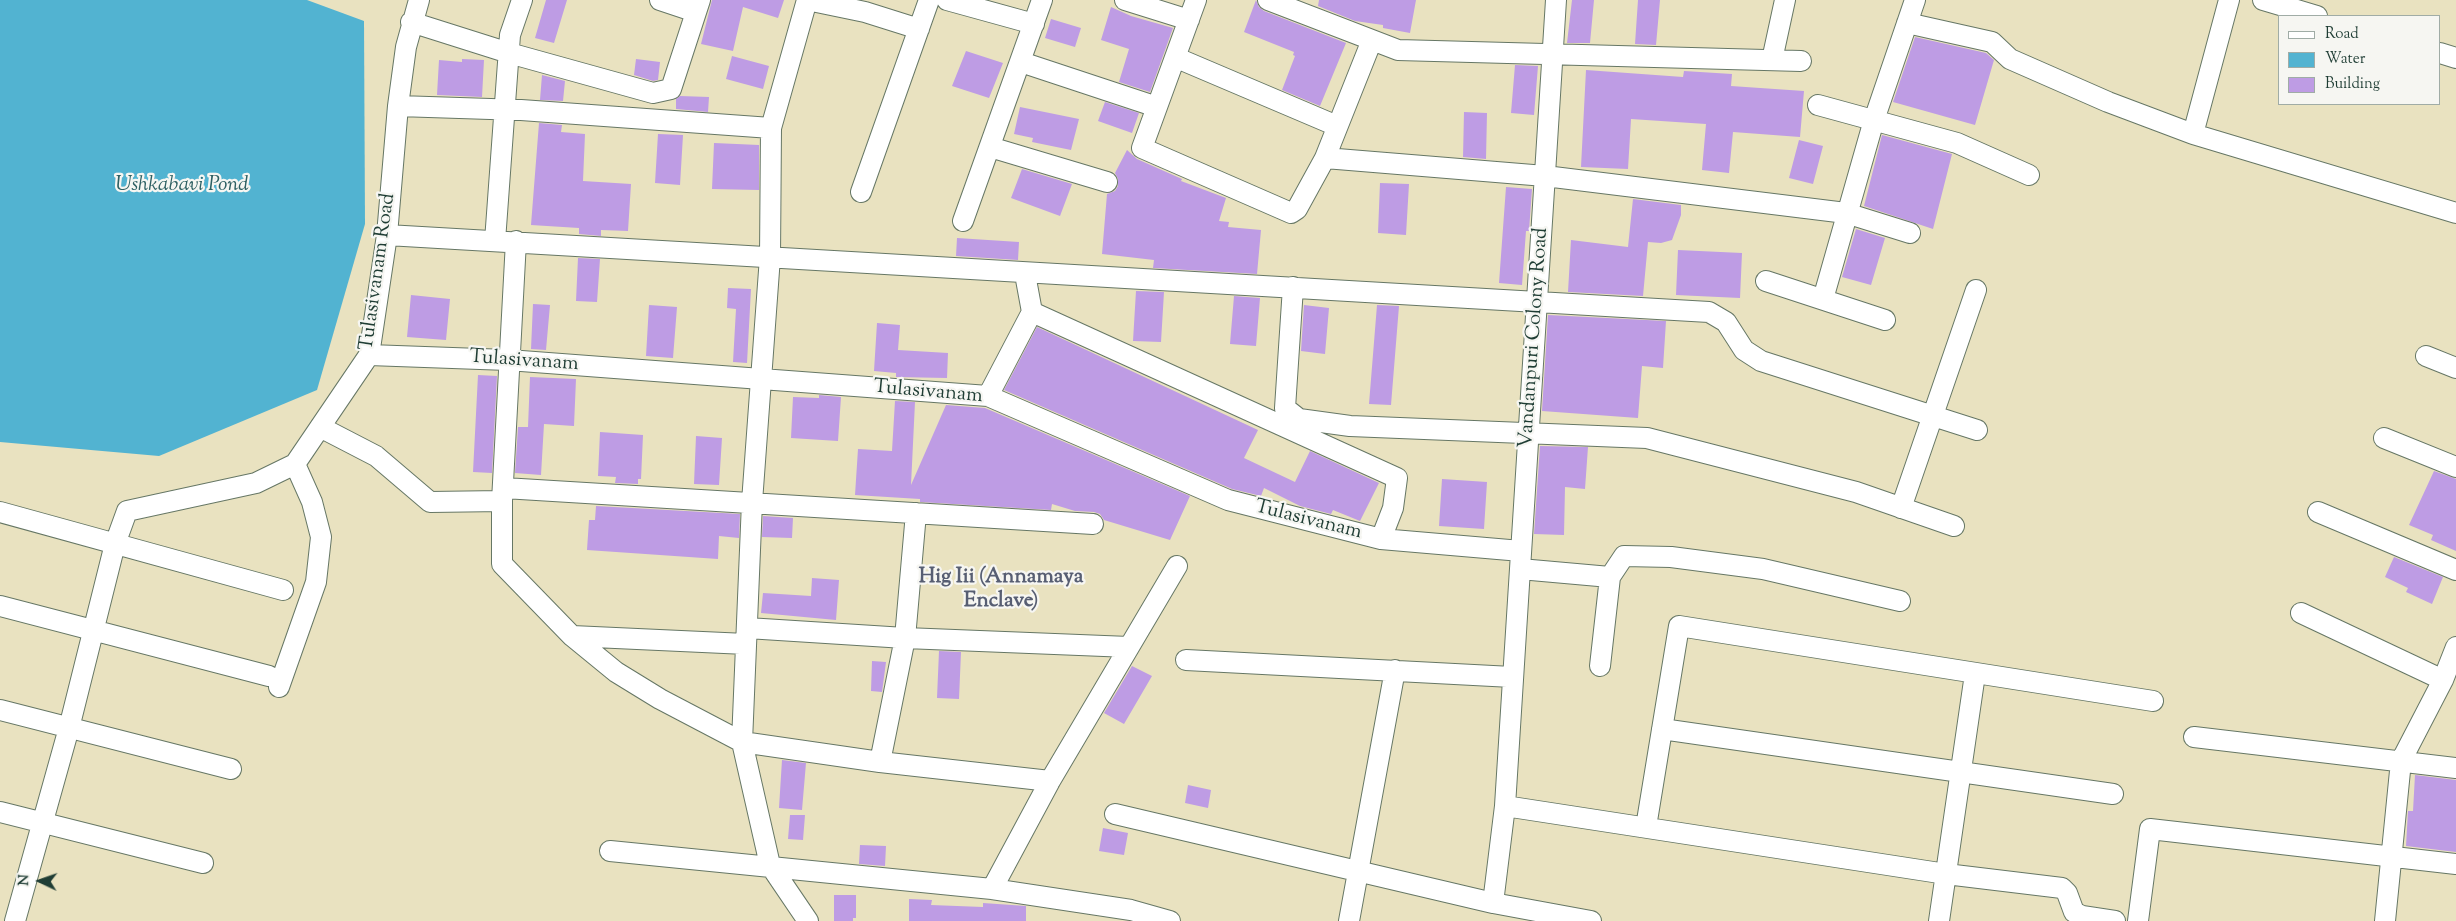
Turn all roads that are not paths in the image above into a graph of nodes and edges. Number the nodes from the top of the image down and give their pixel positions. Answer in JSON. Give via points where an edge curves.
{"nodes":[{"id":1,"x":419,"y":0,"type":"edge"},
{"id":2,"x":522,"y":0,"type":"edge"},
{"id":3,"x":660,"y":0,"type":"edge"},
{"id":4,"x":807,"y":0,"type":"edge"},
{"id":5,"x":929,"y":0,"type":"edge"},
{"id":6,"x":947,"y":0,"type":"edge"},
{"id":7,"x":1042,"y":0,"type":"edge"},
{"id":8,"x":1125,"y":0,"type":"edge"},
{"id":9,"x":1196,"y":0,"type":"edge"},
{"id":10,"x":1268,"y":0,"type":"edge"},
{"id":11,"x":1556,"y":0,"type":"edge"},
{"id":12,"x":1785,"y":0,"type":"edge"},
{"id":13,"x":1915,"y":0,"type":"edge"},
{"id":14,"x":2229,"y":0,"type":"edge"},
{"id":15,"x":2263,"y":0,"type":"edge"},
{"id":16,"x":698,"y":6,"type":"edge"},
{"id":17,"x":2314,"y":15,"type":"edge"},
{"id":18,"x":1190,"y":20,"type":"junction"},
{"id":19,"x":411,"y":22,"type":"junction"},
{"id":20,"x":1906,"y":23,"type":"junction"},
{"id":21,"x":1034,"y":24,"type":"junction"},
{"id":22,"x":919,"y":30,"type":"junction"},
{"id":23,"x":1372,"y":40,"type":"junction"},
{"id":24,"x":509,"y":53,"type":"junction"},
{"id":25,"x":2441,"y":53,"type":"edge"},
{"id":26,"x":1553,"y":54,"type":"junction"},
{"id":27,"x":1177,"y":58,"type":"junction"},
{"id":28,"x":2456,"y":58,"type":"edge"},
{"id":29,"x":1772,"y":60,"type":"junction"},
{"id":30,"x":1801,"y":61,"type":"dead end"},
{"id":31,"x":1021,"y":62,"type":"junction"},
{"id":32,"x":1818,"y":105,"type":"dead end"},
{"id":33,"x":398,"y":106,"type":"junction"},
{"id":34,"x":1157,"y":107,"type":"junction"},
{"id":35,"x":505,"y":110,"type":"junction"},
{"id":36,"x":1874,"y":120,"type":"junction"},
{"id":37,"x":1337,"y":126,"type":"junction"},
{"id":38,"x":771,"y":128,"type":"junction"},
{"id":39,"x":2193,"y":134,"type":"junction"},
{"id":40,"x":990,"y":147,"type":"junction"},
{"id":41,"x":1324,"y":158,"type":"junction"},
{"id":42,"x":2029,"y":175,"type":"dead end"},
{"id":43,"x":1545,"y":176,"type":"junction"},
{"id":44,"x":1107,"y":182,"type":"dead end"},
{"id":45,"x":861,"y":192,"type":"dead end"},
{"id":46,"x":1846,"y":212,"type":"junction"},
{"id":47,"x":2456,"y":213,"type":"edge"},
{"id":48,"x":963,"y":221,"type":"dead end"},
{"id":49,"x":1910,"y":234,"type":"dead end"},
{"id":50,"x":387,"y":235,"type":"junction"},
{"id":51,"x":496,"y":241,"type":"junction"},
{"id":52,"x":516,"y":241,"type":"junction"},
{"id":53,"x":770,"y":257,"type":"junction"},
{"id":54,"x":1025,"y":274,"type":"junction"},
{"id":55,"x":1766,"y":280,"type":"dead end"},
{"id":56,"x":1293,"y":287,"type":"junction"},
{"id":57,"x":1976,"y":290,"type":"dead end"},
{"id":58,"x":1823,"y":299,"type":"junction"},
{"id":59,"x":1537,"y":301,"type":"junction"},
{"id":60,"x":1032,"y":312,"type":"junction"},
{"id":61,"x":1885,"y":320,"type":"dead end"},
{"id":62,"x":369,"y":355,"type":"junction"},
{"id":63,"x":2426,"y":356,"type":"dead end"},
{"id":64,"x":508,"y":360,"type":"junction"},
{"id":65,"x":2456,"y":368,"type":"edge"},
{"id":66,"x":760,"y":380,"type":"junction"},
{"id":67,"x":988,"y":396,"type":"junction"},
{"id":68,"x":1934,"y":416,"type":"junction"},
{"id":69,"x":320,"y":427,"type":"junction"},
{"id":70,"x":1977,"y":430,"type":"dead end"},
{"id":71,"x":1529,"y":432,"type":"junction"},
{"id":72,"x":2384,"y":438,"type":"dead end"},
{"id":73,"x":295,"y":464,"type":"junction"},
{"id":74,"x":2456,"y":467,"type":"edge"},
{"id":75,"x":503,"y":494,"type":"junction"},
{"id":76,"x":752,"y":502,"type":"junction"},
{"id":77,"x":1902,"y":508,"type":"junction"},
{"id":78,"x":0,"y":512,"type":"edge"},
{"id":79,"x":2318,"y":512,"type":"dead end"},
{"id":80,"x":916,"y":513,"type":"junction"},
{"id":81,"x":1093,"y":524,"type":"dead end"},
{"id":82,"x":1954,"y":526,"type":"dead end"},
{"id":83,"x":1381,"y":540,"type":"junction"},
{"id":84,"x":115,"y":544,"type":"junction"},
{"id":85,"x":1520,"y":560,"type":"junction"},
{"id":86,"x":1177,"y":566,"type":"dead end"},
{"id":87,"x":2456,"y":570,"type":"edge"},
{"id":88,"x":1610,"y":577,"type":"junction"},
{"id":89,"x":283,"y":590,"type":"dead end"},
{"id":90,"x":1900,"y":602,"type":"dead end"},
{"id":91,"x":0,"y":606,"type":"edge"},
{"id":92,"x":2301,"y":613,"type":"dead end"},
{"id":93,"x":94,"y":631,"type":"junction"},
{"id":94,"x":572,"y":636,"type":"junction"},
{"id":95,"x":746,"y":636,"type":"junction"},
{"id":96,"x":905,"y":638,"type":"junction"},
{"id":97,"x":1129,"y":647,"type":"junction"},
{"id":98,"x":2456,"y":647,"type":"edge"},
{"id":99,"x":1186,"y":660,"type":"dead end"},
{"id":100,"x":1600,"y":666,"type":"dead end"},
{"id":101,"x":1395,"y":670,"type":"junction"},
{"id":102,"x":1975,"y":674,"type":"junction"},
{"id":103,"x":1512,"y":676,"type":"junction"},
{"id":104,"x":2443,"y":680,"type":"junction"},
{"id":105,"x":2153,"y":701,"type":"dead end"},
{"id":106,"x":0,"y":710,"type":"edge"},
{"id":107,"x":69,"y":728,"type":"junction"},
{"id":108,"x":1662,"y":729,"type":"junction"},
{"id":109,"x":2194,"y":737,"type":"dead end"},
{"id":110,"x":742,"y":742,"type":"junction"},
{"id":111,"x":2401,"y":761,"type":"junction"},
{"id":112,"x":880,"y":762,"type":"junction"},
{"id":113,"x":2456,"y":768,"type":"edge"},
{"id":114,"x":231,"y":770,"type":"dead end"},
{"id":115,"x":1961,"y":772,"type":"junction"},
{"id":116,"x":1050,"y":780,"type":"junction"},
{"id":117,"x":2113,"y":794,"type":"dead end"},
{"id":118,"x":1505,"y":806,"type":"junction"},
{"id":119,"x":0,"y":812,"type":"edge"},
{"id":120,"x":1115,"y":814,"type":"dead end"},
{"id":121,"x":42,"y":822,"type":"junction"},
{"id":122,"x":1646,"y":827,"type":"junction"},
{"id":123,"x":610,"y":851,"type":"dead end"},
{"id":124,"x":2393,"y":858,"type":"junction"},
{"id":125,"x":203,"y":863,"type":"dead end"},
{"id":126,"x":2456,"y":864,"type":"edge"},
{"id":127,"x":770,"y":865,"type":"junction"},
{"id":128,"x":1358,"y":873,"type":"junction"},
{"id":129,"x":1946,"y":874,"type":"junction"},
{"id":130,"x":992,"y":889,"type":"junction"},
{"id":131,"x":1493,"y":903,"type":"junction"},
{"id":132,"x":15,"y":918,"type":"edge"},
{"id":133,"x":808,"y":921,"type":"edge"},
{"id":134,"x":1170,"y":921,"type":"edge"},
{"id":135,"x":1349,"y":921,"type":"edge"},
{"id":136,"x":1590,"y":921,"type":"edge"},
{"id":137,"x":1940,"y":921,"type":"edge"},
{"id":138,"x":2115,"y":921,"type":"edge"},
{"id":139,"x":2138,"y":921,"type":"edge"},
{"id":140,"x":2385,"y":921,"type":"edge"}],
"edges":[{"from":1,"to":19,"type":"street","name":"Tulasivanam Road"},
{"from":2,"to":24,"type":"street","via":[[510,35]]},
{"from":3,"to":16,"type":"street"},
{"from":4,"to":22,"type":"street","via":[[864,12]]},
{"from":4,"to":38,"type":"street"},
{"from":5,"to":22,"type":"street"},
{"from":6,"to":21,"type":"street"},
{"from":7,"to":21,"type":"street"},
{"from":8,"to":18,"type":"street"},
{"from":9,"to":18,"type":"street"},
{"from":10,"to":23,"type":"street"},
{"from":11,"to":26,"type":"street","name":"Vandanpuri Colony Road"},
{"from":12,"to":29,"type":"street"},
{"from":13,"to":20,"type":"street"},
{"from":14,"to":39,"type":"street"},
{"from":15,"to":17,"type":"street"},
{"from":16,"to":24,"type":"street","via":[[671,89],[664,92],[653,93]]},
{"from":18,"to":27,"type":"street"},
{"from":19,"to":24,"type":"street"},
{"from":19,"to":33,"type":"street","name":"Tulasivanam Road"},
{"from":20,"to":36,"type":"street"},
{"from":20,"to":39,"type":"street","via":[[1992,42],[2010,58],[2108,102]]},
{"from":21,"to":31,"type":"street"},
{"from":22,"to":45,"type":"street"},
{"from":23,"to":26,"type":"street","via":[[1398,50]]},
{"from":23,"to":37,"type":"street"},
{"from":24,"to":35,"type":"street"},
{"from":25,"to":28,"type":"street"},
{"from":26,"to":29,"type":"street"},
{"from":26,"to":43,"type":"street","name":"Vandanpuri Colony Road"},
{"from":27,"to":34,"type":"street"},
{"from":27,"to":37,"type":"street"},
{"from":29,"to":30,"type":"street"},
{"from":31,"to":34,"type":"street"},
{"from":31,"to":40,"type":"street"},
{"from":32,"to":36,"type":"street"},
{"from":33,"to":35,"type":"street"},
{"from":33,"to":50,"type":"street","name":"Tulasivanam Road"},
{"from":34,"to":41,"type":"street","via":[[1142,146],[1144,150],[1291,213],[1297,209]]},
{"from":35,"to":38,"type":"street"},
{"from":35,"to":51,"type":"street"},
{"from":36,"to":42,"type":"street","via":[[1957,143]]},
{"from":36,"to":46,"type":"street"},
{"from":37,"to":41,"type":"street"},
{"from":38,"to":53,"type":"street"},
{"from":39,"to":47,"type":"street"},
{"from":40,"to":44,"type":"street"},
{"from":40,"to":48,"type":"street"},
{"from":41,"to":43,"type":"street"},
{"from":43,"to":46,"type":"street"},
{"from":43,"to":59,"type":"street","name":"Vandanpuri Colony Road"},
{"from":46,"to":49,"type":"street"},
{"from":46,"to":58,"type":"street"},
{"from":50,"to":51,"type":"street"},
{"from":50,"to":62,"type":"street","name":"Tulasivanam Road"},
{"from":51,"to":52,"type":"street"},
{"from":52,"to":53,"type":"street"},
{"from":52,"to":64,"type":"street"},
{"from":53,"to":54,"type":"street"},
{"from":53,"to":66,"type":"street"},
{"from":54,"to":56,"type":"street"},
{"from":54,"to":60,"type":"street"},
{"from":55,"to":58,"type":"street"},
{"from":56,"to":59,"type":"street"},
{"from":56,"to":71,"type":"street","via":[[1285,408],[1299,419],[1350,426]]},
{"from":57,"to":68,"type":"street"},
{"from":58,"to":61,"type":"street"},
{"from":59,"to":68,"type":"street","via":[[1709,312],[1726,322],[1744,350],[1761,361]]},
{"from":59,"to":71,"type":"street","name":"Vandanpuri Colony Road"},
{"from":60,"to":67,"type":"street"},
{"from":60,"to":83,"type":"street","via":[[1397,478],[1393,508]]},
{"from":62,"to":64,"type":"street","name":"Tulasivanam"},
{"from":62,"to":69,"type":"street","name":"Tulasivanam Road"},
{"from":63,"to":65,"type":"street"},
{"from":64,"to":66,"type":"street","name":"Tulasivanam"},
{"from":64,"to":75,"type":"street"},
{"from":66,"to":67,"type":"street","name":"Tulasivanam"},
{"from":66,"to":76,"type":"street"},
{"from":67,"to":83,"type":"street","name":"Tulasivanam","via":[[1228,500]]},
{"from":68,"to":70,"type":"street"},
{"from":68,"to":77,"type":"street"},
{"from":69,"to":73,"type":"street","name":"Tulasivanam Road"},
{"from":69,"to":75,"type":"street","via":[[376,456],[430,502]]},
{"from":71,"to":77,"type":"street","via":[[1647,438],[1856,492]]},
{"from":71,"to":85,"type":"street","name":"Vandanpuri Colony Road"},
{"from":72,"to":74,"type":"street"},
{"from":73,"to":84,"type":"street","name":"Tulasivanam Road","via":[[256,483],[127,510]]},
{"from":73,"to":93,"type":"street","via":[[312,502],[321,537],[316,582],[274,681]]},
{"from":75,"to":76,"type":"street"},
{"from":75,"to":94,"type":"street","via":[[502,564]]},
{"from":76,"to":80,"type":"street"},
{"from":76,"to":95,"type":"street"},
{"from":77,"to":82,"type":"street"},
{"from":78,"to":84,"type":"street"},
{"from":79,"to":87,"type":"street"},
{"from":80,"to":81,"type":"street"},
{"from":80,"to":96,"type":"street"},
{"from":83,"to":85,"type":"street","name":"Tulasivanam"},
{"from":84,"to":89,"type":"street"},
{"from":84,"to":93,"type":"street"},
{"from":85,"to":88,"type":"street","name":"Tulasivanam"},
{"from":85,"to":103,"type":"street","name":"Vandanpuri Colony Road"},
{"from":86,"to":97,"type":"street"},
{"from":88,"to":90,"type":"street","via":[[1624,556],[1671,557],[1763,569]]},
{"from":88,"to":100,"type":"street"},
{"from":91,"to":93,"type":"street"},
{"from":92,"to":104,"type":"street"},
{"from":93,"to":107,"type":"street"},
{"from":94,"to":95,"type":"street"},
{"from":94,"to":110,"type":"street","via":[[616,672],[652,695]]},
{"from":95,"to":96,"type":"street"},
{"from":95,"to":110,"type":"street"},
{"from":96,"to":97,"type":"street"},
{"from":96,"to":112,"type":"street"},
{"from":97,"to":116,"type":"street"},
{"from":98,"to":104,"type":"street"},
{"from":99,"to":101,"type":"street"},
{"from":101,"to":103,"type":"street"},
{"from":101,"to":128,"type":"street"},
{"from":102,"to":105,"type":"street"},
{"from":102,"to":108,"type":"street","via":[[1679,626]]},
{"from":102,"to":115,"type":"street"},
{"from":103,"to":118,"type":"street","name":"Vandanpuri Colony Road"},
{"from":104,"to":111,"type":"street"},
{"from":106,"to":107,"type":"street"},
{"from":107,"to":114,"type":"street"},
{"from":107,"to":121,"type":"street"},
{"from":108,"to":115,"type":"street"},
{"from":108,"to":122,"type":"street"},
{"from":109,"to":111,"type":"street"},
{"from":110,"to":112,"type":"street"},
{"from":110,"to":127,"type":"street"},
{"from":111,"to":113,"type":"street"},
{"from":111,"to":124,"type":"street"},
{"from":112,"to":116,"type":"street"},
{"from":115,"to":117,"type":"street"},
{"from":115,"to":129,"type":"street"},
{"from":116,"to":130,"type":"street"},
{"from":118,"to":122,"type":"street"},
{"from":118,"to":131,"type":"street","name":"Vandanpuri Colony Road"},
{"from":119,"to":121,"type":"street"},
{"from":120,"to":128,"type":"street"},
{"from":121,"to":125,"type":"street"},
{"from":121,"to":132,"type":"street"},
{"from":122,"to":129,"type":"street"},
{"from":123,"to":127,"type":"street"},
{"from":124,"to":126,"type":"street"},
{"from":124,"to":139,"type":"street","via":[[2150,829]]},
{"from":124,"to":140,"type":"street"},
{"from":127,"to":130,"type":"street"},
{"from":127,"to":133,"type":"street"},
{"from":128,"to":131,"type":"street"},
{"from":128,"to":135,"type":"street"},
{"from":129,"to":137,"type":"street"},
{"from":129,"to":138,"type":"street","via":[[2062,888],[2074,912]]},
{"from":130,"to":134,"type":"street","via":[[1131,910]]},
{"from":131,"to":136,"type":"street"}]}
